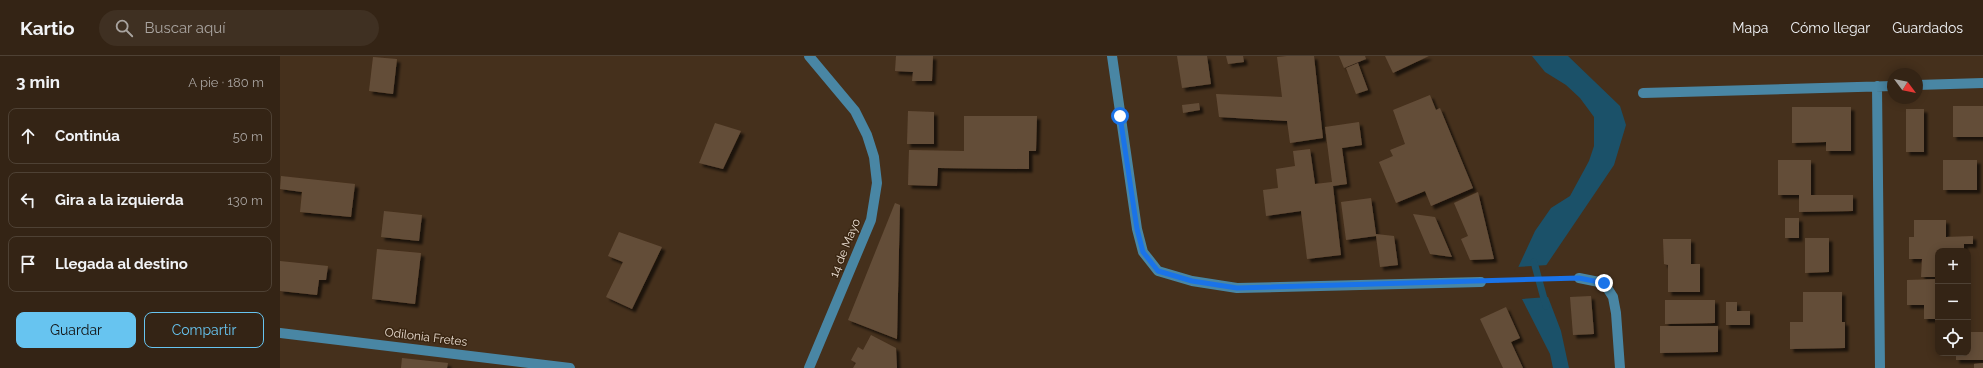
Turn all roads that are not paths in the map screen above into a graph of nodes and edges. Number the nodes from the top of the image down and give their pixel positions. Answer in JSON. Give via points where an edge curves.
{"nodes":[{"id":1,"x":809,"y":56,"type":"edge"},
{"id":2,"x":1112,"y":56,"type":"edge"},
{"id":3,"x":1983,"y":83,"type":"edge"},
{"id":4,"x":1923,"y":85,"type":"edge"},
{"id":5,"x":1877,"y":86,"type":"junction"},
{"id":6,"x":1887,"y":86,"type":"edge"},
{"id":7,"x":1643,"y":92,"type":"dead end"},
{"id":8,"x":1579,"y":278,"type":"road end"},
{"id":9,"x":1481,"y":282,"type":"road end"},
{"id":10,"x":280,"y":333,"type":"edge"},
{"id":11,"x":570,"y":368,"type":"edge"},
{"id":12,"x":809,"y":368,"type":"edge"},
{"id":13,"x":1620,"y":368,"type":"edge"},
{"id":14,"x":1880,"y":368,"type":"edge"}],
"edges":[{"from":1,"to":12,"type":"street","name":"14 de Mayo","via":[[854,111],[867,135],[874,157],[877,183],[871,220]]},
{"from":2,"to":9,"type":"street","via":[[1137,229],[1143,252],[1158,271],[1192,281],[1237,288]]},
{"from":3,"to":4,"type":"street"},
{"from":5,"to":6,"type":"street"},
{"from":5,"to":7,"type":"street"},
{"from":5,"to":14,"type":"street"},
{"from":8,"to":13,"type":"street","via":[[1604,283],[1613,297]]},
{"from":10,"to":11,"type":"street","name":"Odilonia Fretes"}]}
